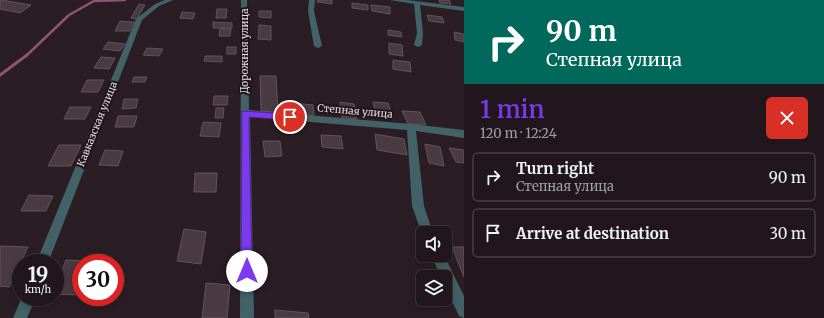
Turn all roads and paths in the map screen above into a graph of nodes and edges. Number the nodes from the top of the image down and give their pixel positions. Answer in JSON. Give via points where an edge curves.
{"nodes":[{"id":1,"x":170,"y":0,"type":"edge"},
{"id":2,"x":244,"y":0,"type":"edge"},
{"id":3,"x":312,"y":0,"type":"edge"},
{"id":4,"x":393,"y":0,"type":"edge"},
{"id":5,"x":414,"y":2,"type":"edge"},
{"id":6,"x":464,"y":9,"type":"edge"},
{"id":7,"x":418,"y":45,"type":"dead end"},
{"id":8,"x":318,"y":46,"type":"dead end"},
{"id":9,"x":245,"y":113,"type":"junction"},
{"id":10,"x":411,"y":127,"type":"junction"},
{"id":11,"x":464,"y":134,"type":"edge"},
{"id":12,"x":425,"y":226,"type":"edge"},
{"id":13,"x":46,"y":254,"type":"edge"},
{"id":14,"x":440,"y":262,"type":"edge"},
{"id":15,"x":25,"y":306,"type":"edge"},
{"id":16,"x":464,"y":311,"type":"edge"},
{"id":17,"x":20,"y":318,"type":"edge"},
{"id":18,"x":247,"y":318,"type":"edge"}],
"edges":[{"from":1,"to":13,"type":"street","name":"Кавказская улица","via":[[157,5],[139,18]]},
{"from":2,"to":9,"type":"street","name":"Дорожная улица"},
{"from":3,"to":8,"type":"street","via":[[311,11]]},
{"from":4,"to":5,"type":"street"},
{"from":5,"to":6,"type":"street"},
{"from":5,"to":7,"type":"street","via":[[420,34]]},
{"from":9,"to":10,"type":"street","name":"Степная улица"},
{"from":9,"to":18,"type":"street","name":"Дорожная улица"},
{"from":10,"to":11,"type":"street","name":"Степная улица"},
{"from":10,"to":12,"type":"street","via":[[418,206]]},
{"from":14,"to":16,"type":"street"},
{"from":15,"to":17,"type":"street"}]}
